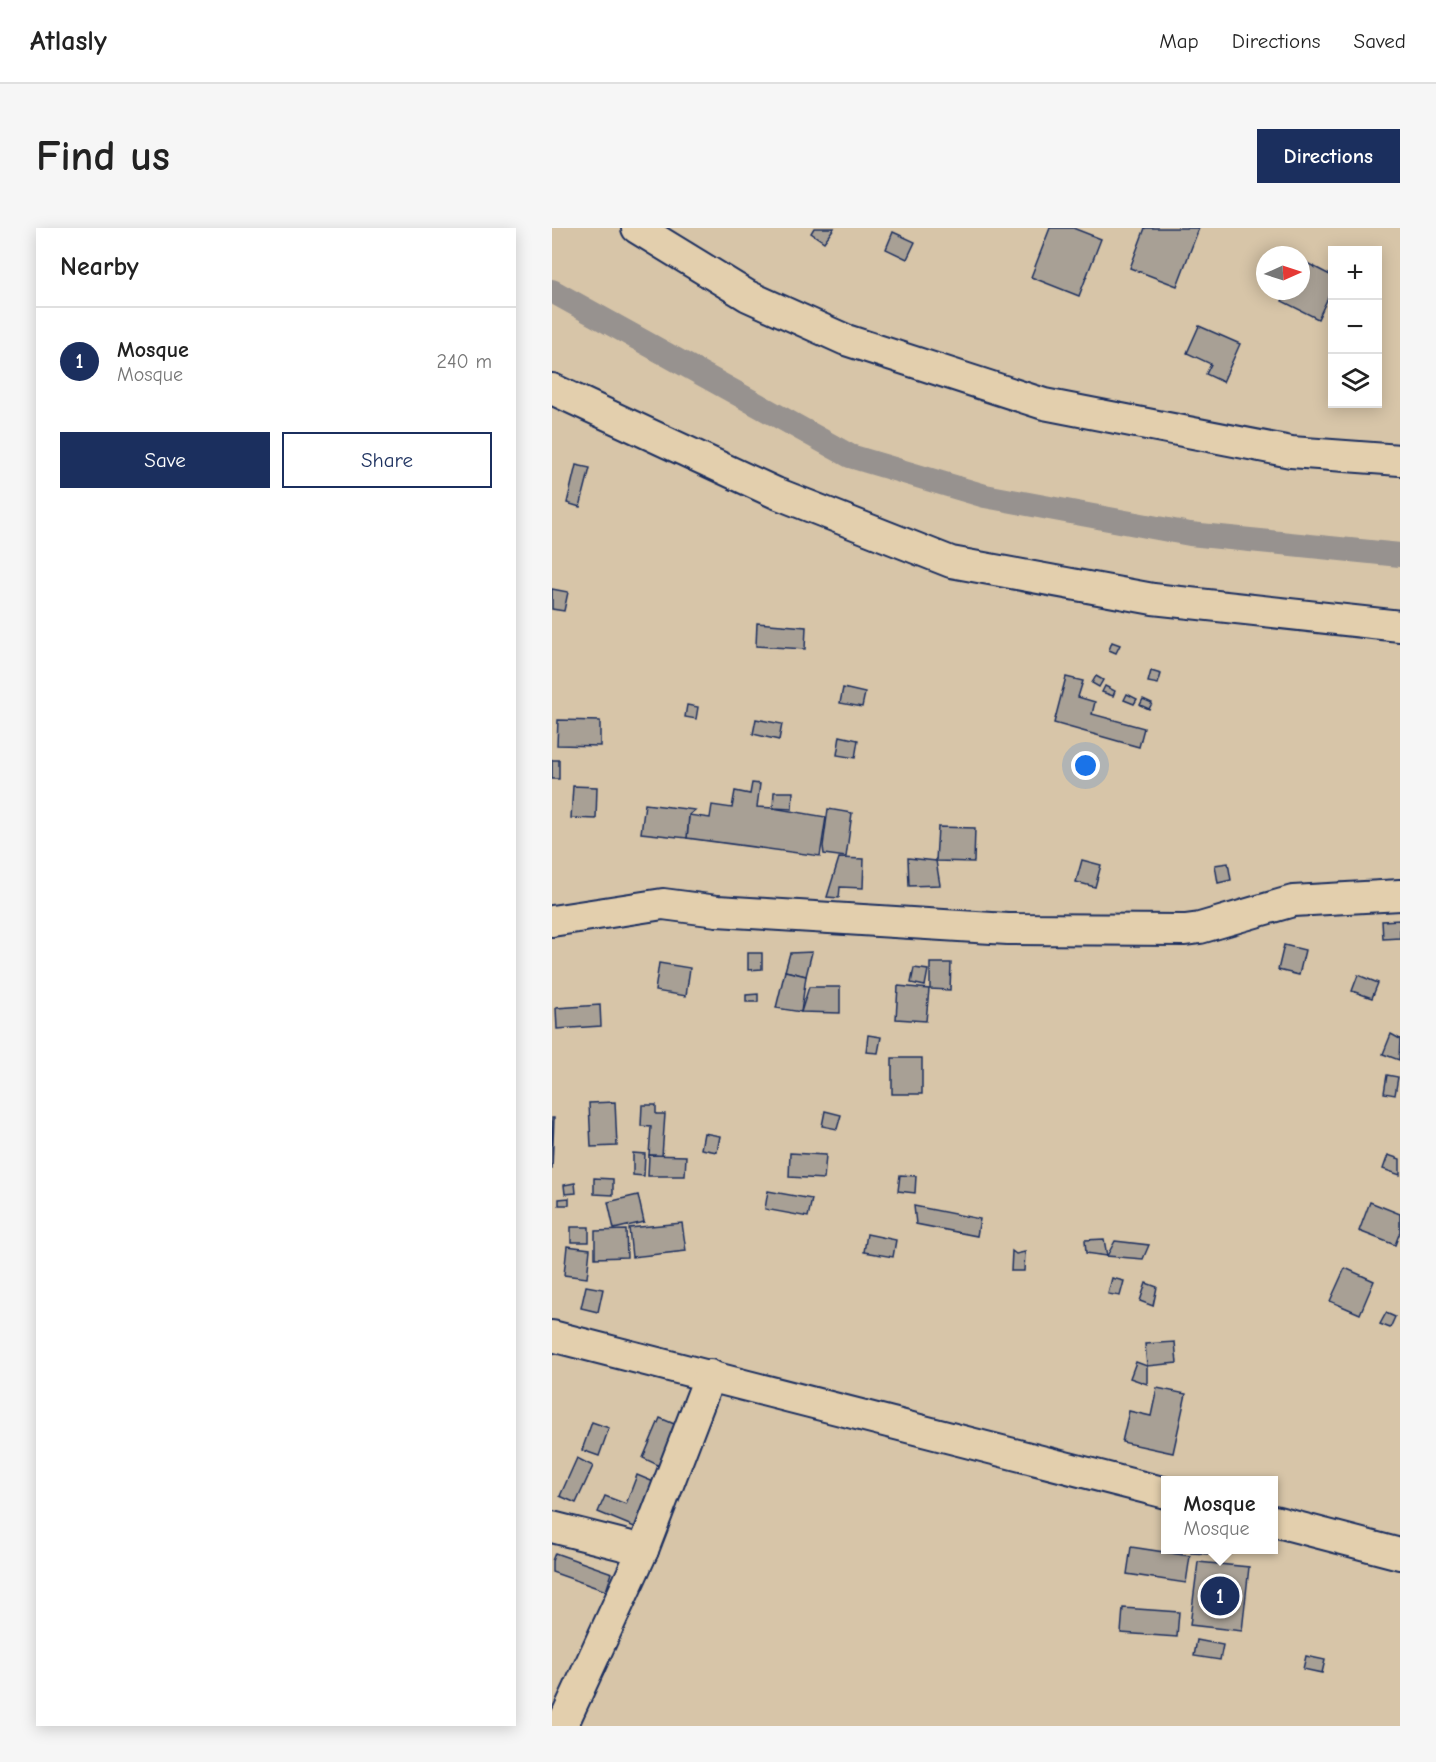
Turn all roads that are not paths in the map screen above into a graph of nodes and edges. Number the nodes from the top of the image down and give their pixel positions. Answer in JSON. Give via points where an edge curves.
{"nodes":[{"id":1,"x":637,"y":228,"type":"edge"},
{"id":2,"x":552,"y":389,"type":"edge"},
{"id":3,"x":1400,"y":460,"type":"edge"},
{"id":4,"x":1400,"y":626,"type":"edge"},
{"id":5,"x":1400,"y":895,"type":"edge"},
{"id":6,"x":552,"y":921,"type":"edge"},
{"id":7,"x":552,"y":1335,"type":"edge"},
{"id":8,"x":710,"y":1375,"type":"junction"},
{"id":9,"x":1161,"y":1492,"type":"edge"},
{"id":10,"x":1278,"y":1522,"type":"edge"},
{"id":11,"x":552,"y":1527,"type":"edge"},
{"id":12,"x":643,"y":1550,"type":"junction"},
{"id":13,"x":1400,"y":1554,"type":"edge"},
{"id":14,"x":562,"y":1726,"type":"edge"}],
"edges":[{"from":1,"to":3,"type":"street","via":[[748,296],[846,340],[1044,404],[1291,452]]},
{"from":2,"to":4,"type":"street","via":[[776,493],[951,562],[1153,599]]},
{"from":5,"to":6,"type":"street","via":[[1293,901],[1185,930],[1008,929],[663,904]]},
{"from":7,"to":8,"type":"street"},
{"from":8,"to":9,"type":"street"},
{"from":8,"to":12,"type":"street"},
{"from":10,"to":13,"type":"street"},
{"from":11,"to":12,"type":"street"},
{"from":12,"to":14,"type":"street"}]}
